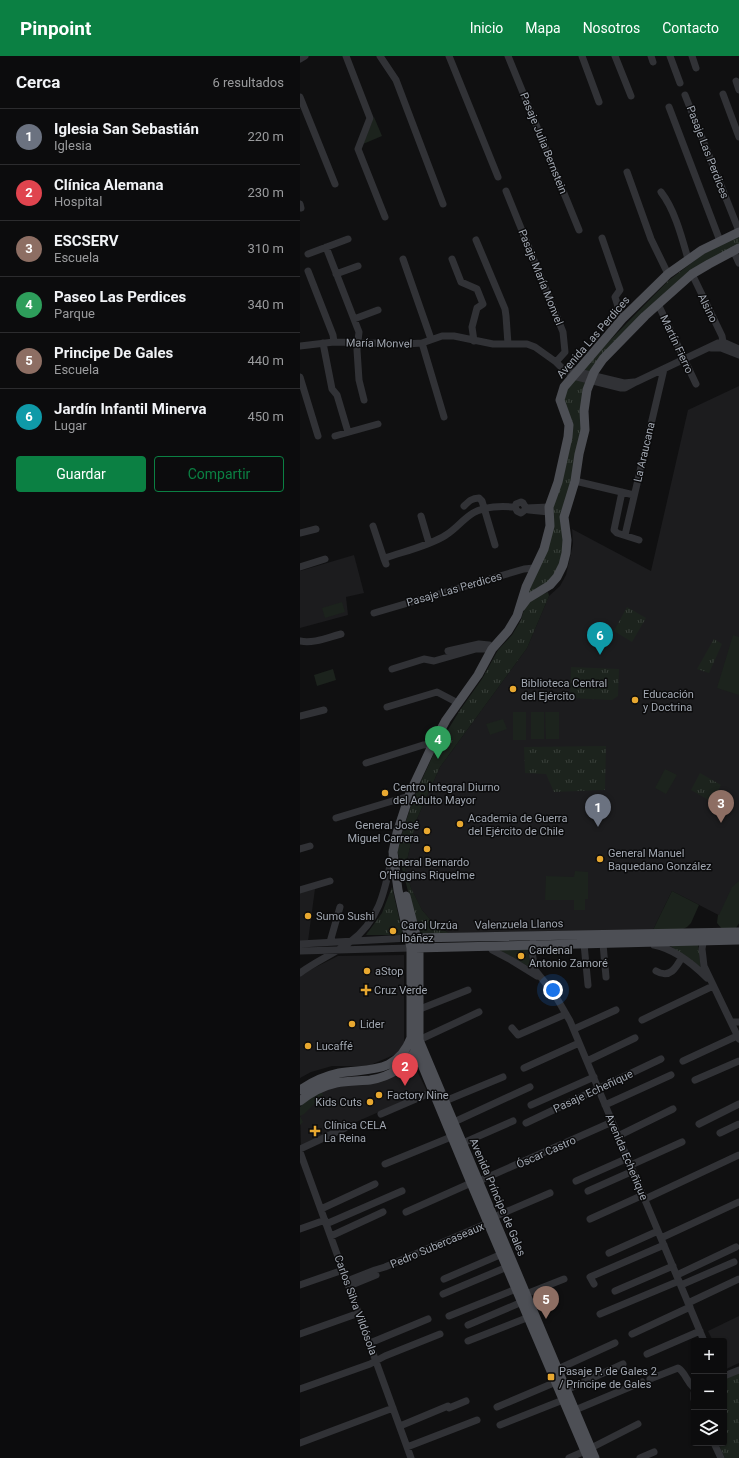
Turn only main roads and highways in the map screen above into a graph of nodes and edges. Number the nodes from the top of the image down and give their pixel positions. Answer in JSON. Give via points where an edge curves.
{"nodes":[{"id":1,"x":739,"y":231,"type":"edge"},
{"id":2,"x":736,"y":249,"type":"edge"},
{"id":3,"x":526,"y":587,"type":"junction"},
{"id":4,"x":533,"y":595,"type":"junction"},
{"id":5,"x":517,"y":616,"type":"junction"},
{"id":6,"x":393,"y":852,"type":"joint"},
{"id":7,"x":739,"y":932,"type":"edge"},
{"id":8,"x":704,"y":937,"type":"junction"},
{"id":9,"x":413,"y":938,"type":"junction"},
{"id":10,"x":739,"y":940,"type":"edge"},
{"id":11,"x":415,"y":948,"type":"junction"},
{"id":12,"x":415,"y":1039,"type":"junction"},
{"id":13,"x":415,"y":1049,"type":"junction"},
{"id":14,"x":423,"y":1067,"type":"junction"},
{"id":15,"x":390,"y":1074,"type":"junction"},
{"id":16,"x":300,"y":1098,"type":"edge"},
{"id":17,"x":475,"y":1182,"type":"junction"},
{"id":18,"x":491,"y":1220,"type":"junction"},
{"id":19,"x":524,"y":1298,"type":"junction"},
{"id":20,"x":588,"y":1452,"type":"edge"},
{"id":21,"x":595,"y":1458,"type":"edge"}],
"edges":[{"from":1,"to":3,"type":"main road","name":"Avenida Las Perdices","via":[[688,259],[668,274],[572,373],[561,395],[561,404],[569,425],[568,437],[549,510],[550,526],[544,549]]},
{"from":2,"to":4,"type":"main road","via":[[692,274],[658,304],[603,359],[591,378],[585,404],[585,430],[575,481],[564,517],[567,540],[563,565],[554,581]]},
{"from":3,"to":4,"type":"main road","via":[[530,595]]},
{"from":3,"to":5,"type":"main road","name":"Avenida Las Perdices"},
{"from":4,"to":5,"type":"main road","via":[[524,602]]},
{"from":5,"to":6,"type":"main road","name":"Avenida Las Perdices","via":[[493,648],[433,744],[409,796]]},
{"from":6,"to":9,"type":"main road","name":"Avenida Príncipe de Gales","via":[[398,890]]},
{"from":7,"to":8,"type":"main road","name":"Valenzuela Llanos"},
{"from":8,"to":9,"type":"main road","name":"Valenzuela Llanos"},
{"from":8,"to":10,"type":"main road","name":"Valenzuela Llanos"},
{"from":8,"to":11,"type":"main road","name":"Valenzuela Llanos","via":[[637,943]]},
{"from":9,"to":11,"type":"main road","name":"Avenida Príncipe de Gales"},
{"from":11,"to":12,"type":"main road","name":"Avenida Príncipe de Gales"},
{"from":11,"to":12,"type":"main road","name":"Avenida Príncipe de Gales","via":[[420,1009]]},
{"from":12,"to":13,"type":"main road","name":"Avenida Príncipe de Gales"},
{"from":12,"to":16,"type":"main road","via":[[402,1054],[383,1067],[331,1075],[318,1080]]},
{"from":12,"to":17,"type":"main road","name":"Avenida Príncipe de Gales","via":[[463,1143]]},
{"from":13,"to":14,"type":"main road","name":"Avenida Príncipe de Gales"},
{"from":13,"to":15,"type":"main road","via":[[407,1061]]},
{"from":14,"to":15,"type":"main road","via":[[411,1066]]},
{"from":14,"to":17,"type":"main road","name":"Avenida Príncipe de Gales","via":[[451,1137]]},
{"from":15,"to":16,"type":"main road","via":[[375,1079],[327,1085]]},
{"from":17,"to":18,"type":"main road","name":"Avenida Príncipe de Gales"},
{"from":18,"to":19,"type":"main road","name":"Avenida Príncipe de Gales"},
{"from":18,"to":19,"type":"main road","name":"Avenida Príncipe de Gales","via":[[516,1289]]},
{"from":19,"to":20,"type":"main road","name":"Avenida Príncipe de Gales","via":[[529,1317],[563,1400]]},
{"from":19,"to":20,"type":"main road","name":"Avenida Príncipe de Gales","via":[[558,1369],[575,1410]]},
{"from":20,"to":21,"type":"main road","name":"Avenida Príncipe de Gales"}]}
